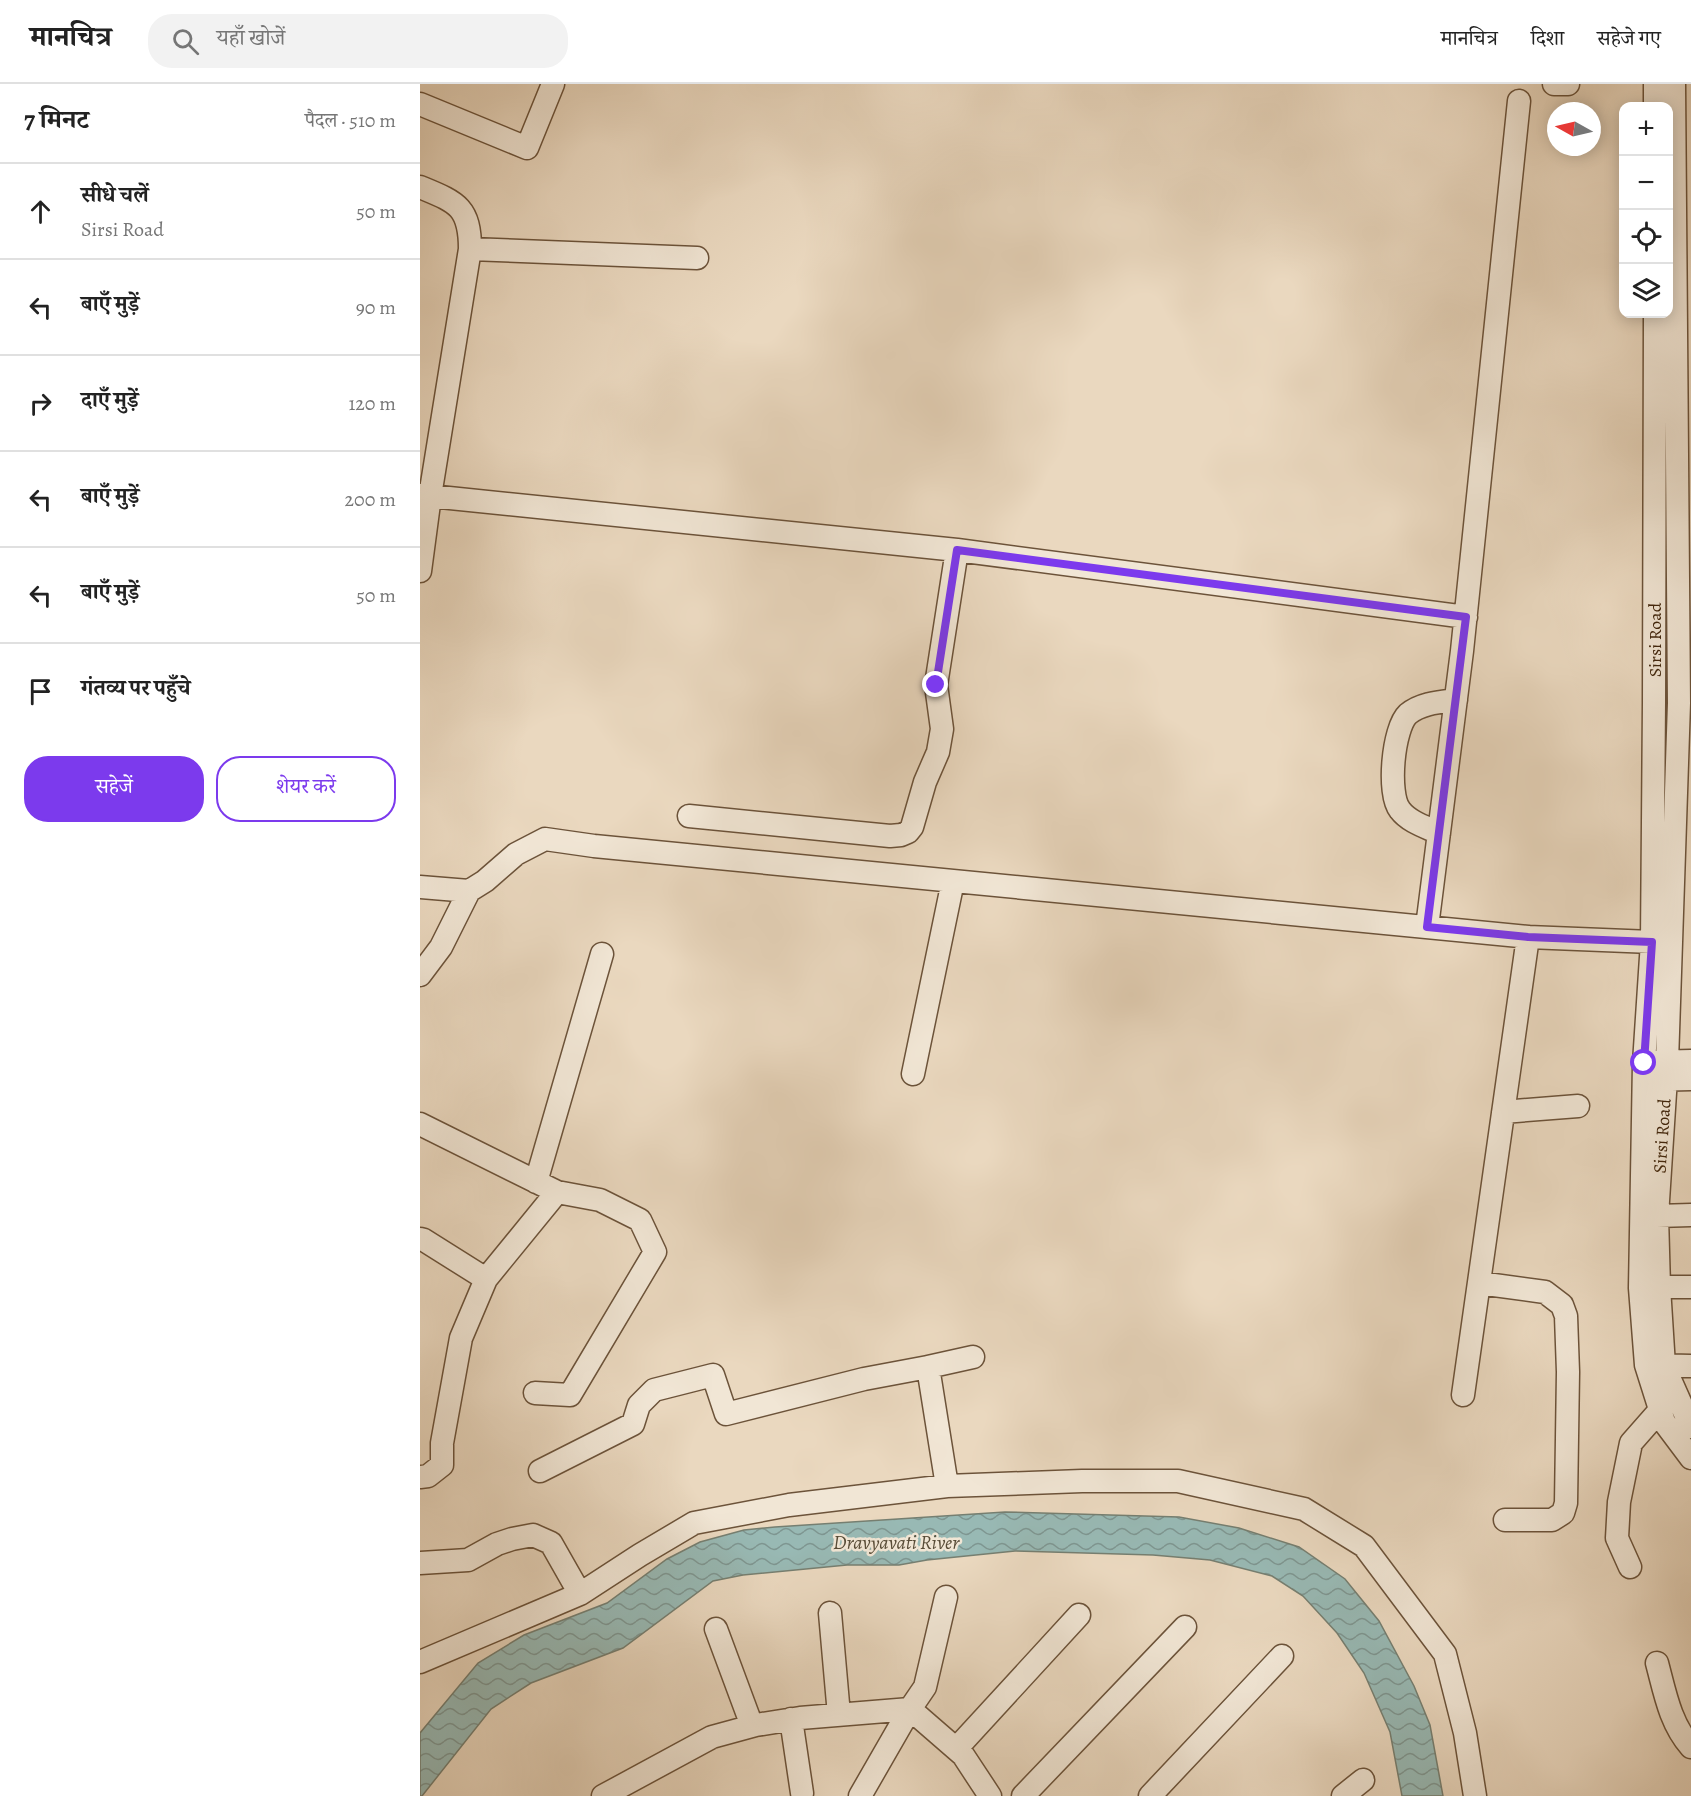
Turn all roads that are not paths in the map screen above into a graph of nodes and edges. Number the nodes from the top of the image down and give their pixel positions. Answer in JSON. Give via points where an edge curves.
{"nodes":[{"id":1,"x":427,"y":84,"type":"edge"},
{"id":2,"x":553,"y":84,"type":"edge"},
{"id":3,"x":1554,"y":84,"type":"edge"},
{"id":4,"x":1568,"y":84,"type":"edge"},
{"id":5,"x":1655,"y":84,"type":"edge"},
{"id":6,"x":1674,"y":84,"type":"edge"},
{"id":7,"x":1520,"y":101,"type":"dead end"},
{"id":8,"x":1655,"y":102,"type":"edge"},
{"id":9,"x":420,"y":104,"type":"edge"},
{"id":10,"x":1678,"y":147,"type":"edge"},
{"id":11,"x":420,"y":187,"type":"edge"},
{"id":12,"x":470,"y":249,"type":"junction"},
{"id":13,"x":697,"y":258,"type":"dead end"},
{"id":14,"x":1655,"y":318,"type":"edge"},
{"id":15,"x":1684,"y":371,"type":"edge"},
{"id":16,"x":1685,"y":443,"type":"edge"},
{"id":17,"x":425,"y":496,"type":"edge"},
{"id":18,"x":957,"y":550,"type":"junction"},
{"id":19,"x":420,"y":571,"type":"edge"},
{"id":20,"x":1466,"y":617,"type":"junction"},
{"id":21,"x":1456,"y":700,"type":"junction"},
{"id":22,"x":1654,"y":703,"type":"junction"},
{"id":23,"x":1685,"y":703,"type":"edge"},
{"id":24,"x":689,"y":816,"type":"dead end"},
{"id":25,"x":1439,"y":833,"type":"junction"},
{"id":26,"x":953,"y":881,"type":"junction"},
{"id":27,"x":420,"y":887,"type":"edge"},
{"id":28,"x":469,"y":891,"type":"junction"},
{"id":29,"x":1681,"y":921,"type":"edge"},
{"id":30,"x":1427,"y":927,"type":"junction"},
{"id":31,"x":1528,"y":937,"type":"junction"},
{"id":32,"x":1652,"y":942,"type":"junction"},
{"id":33,"x":602,"y":954,"type":"dead end"},
{"id":34,"x":420,"y":975,"type":"edge"},
{"id":35,"x":1691,"y":1061,"type":"edge"},
{"id":36,"x":1655,"y":1071,"type":"junction"},
{"id":37,"x":913,"y":1074,"type":"dead end"},
{"id":38,"x":1691,"y":1078,"type":"edge"},
{"id":39,"x":1578,"y":1106,"type":"dead end"},
{"id":40,"x":1503,"y":1112,"type":"junction"},
{"id":41,"x":420,"y":1124,"type":"edge"},
{"id":42,"x":536,"y":1182,"type":"junction"},
{"id":43,"x":557,"y":1192,"type":"junction"},
{"id":44,"x":1691,"y":1215,"type":"edge"},
{"id":45,"x":1657,"y":1216,"type":"junction"},
{"id":46,"x":420,"y":1239,"type":"edge"},
{"id":47,"x":486,"y":1279,"type":"junction"},
{"id":48,"x":1479,"y":1283,"type":"junction"},
{"id":49,"x":1659,"y":1287,"type":"junction"},
{"id":50,"x":1691,"y":1287,"type":"edge"},
{"id":51,"x":973,"y":1357,"type":"dead end"},
{"id":52,"x":1655,"y":1365,"type":"junction"},
{"id":53,"x":1691,"y":1366,"type":"edge"},
{"id":54,"x":928,"y":1367,"type":"junction"},
{"id":55,"x":535,"y":1393,"type":"dead end"},
{"id":56,"x":1463,"y":1395,"type":"dead end"},
{"id":57,"x":1660,"y":1410,"type":"junction"},
{"id":58,"x":1691,"y":1426,"type":"edge"},
{"id":59,"x":1691,"y":1458,"type":"edge"},
{"id":60,"x":540,"y":1471,"type":"dead end"},
{"id":61,"x":420,"y":1477,"type":"edge"},
{"id":62,"x":948,"y":1486,"type":"junction"},
{"id":63,"x":1505,"y":1520,"type":"dead end"},
{"id":64,"x":420,"y":1563,"type":"edge"},
{"id":65,"x":1630,"y":1567,"type":"dead end"},
{"id":66,"x":580,"y":1594,"type":"junction"},
{"id":67,"x":946,"y":1597,"type":"dead end"},
{"id":68,"x":830,"y":1614,"type":"dead end"},
{"id":69,"x":1079,"y":1615,"type":"dead end"},
{"id":70,"x":1185,"y":1627,"type":"dead end"},
{"id":71,"x":716,"y":1629,"type":"dead end"},
{"id":72,"x":1282,"y":1656,"type":"dead end"},
{"id":73,"x":420,"y":1662,"type":"edge"},
{"id":74,"x":1658,"y":1663,"type":"dead end"},
{"id":75,"x":910,"y":1709,"type":"junction"},
{"id":76,"x":839,"y":1715,"type":"junction"},
{"id":77,"x":791,"y":1719,"type":"junction"},
{"id":78,"x":752,"y":1726,"type":"junction"},
{"id":79,"x":1691,"y":1747,"type":"edge"},
{"id":80,"x":956,"y":1749,"type":"junction"},
{"id":81,"x":1363,"y":1780,"type":"dead end"},
{"id":82,"x":802,"y":1793,"type":"dead end"},
{"id":83,"x":603,"y":1796,"type":"edge"},
{"id":84,"x":861,"y":1796,"type":"edge"},
{"id":85,"x":990,"y":1796,"type":"edge"},
{"id":86,"x":1023,"y":1796,"type":"edge"},
{"id":87,"x":1150,"y":1796,"type":"edge"},
{"id":88,"x":1343,"y":1796,"type":"edge"},
{"id":89,"x":1475,"y":1796,"type":"edge"}],
"edges":[{"from":1,"to":9,"type":"street"},
{"from":2,"to":9,"type":"street","via":[[527,148]]},
{"from":3,"to":4,"type":"street"},
{"from":5,"to":8,"type":"street"},
{"from":6,"to":10,"type":"street","name":"Sirsi Road"},
{"from":7,"to":20,"type":"street"},
{"from":10,"to":15,"type":"street","name":"Sirsi Road"},
{"from":11,"to":12,"type":"street","via":[[462,210]]},
{"from":12,"to":13,"type":"street"},
{"from":12,"to":17,"type":"street"},
{"from":14,"to":22,"type":"street","name":"Sirsi Road"},
{"from":15,"to":16,"type":"street","name":"Sirsi Road"},
{"from":16,"to":23,"type":"street","name":"Sirsi Road"},
{"from":17,"to":18,"type":"street"},
{"from":17,"to":19,"type":"street"},
{"from":18,"to":20,"type":"street"},
{"from":18,"to":24,"type":"street","via":[[936,685],[942,729],[916,820],[908,832],[890,836]]},
{"from":20,"to":21,"type":"street"},
{"from":21,"to":25,"type":"street"},
{"from":21,"to":25,"type":"street","via":[[1429,704],[1409,713],[1398,731],[1394,762],[1395,803],[1409,819]]},
{"from":22,"to":23,"type":"street"},
{"from":22,"to":32,"type":"street","name":"Sirsi Road"},
{"from":23,"to":29,"type":"street","name":"Sirsi Road"},
{"from":25,"to":30,"type":"street"},
{"from":26,"to":28,"type":"street","via":[[545,839],[516,854]]},
{"from":26,"to":30,"type":"street"},
{"from":26,"to":37,"type":"street"},
{"from":27,"to":28,"type":"street"},
{"from":28,"to":34,"type":"street","via":[[441,947]]},
{"from":29,"to":36,"type":"street","name":"Sirsi Road"},
{"from":30,"to":31,"type":"street"},
{"from":31,"to":32,"type":"street"},
{"from":31,"to":40,"type":"street"},
{"from":32,"to":36,"type":"street","name":"Sirsi Road"},
{"from":33,"to":42,"type":"street"},
{"from":35,"to":36,"type":"street"},
{"from":36,"to":38,"type":"street"},
{"from":36,"to":45,"type":"street","name":"Sirsi Road"},
{"from":36,"to":52,"type":"street","name":"Sirsi Road","via":[[1640,1288]]},
{"from":39,"to":40,"type":"street"},
{"from":40,"to":48,"type":"street"},
{"from":41,"to":42,"type":"street"},
{"from":42,"to":43,"type":"street"},
{"from":43,"to":47,"type":"street"},
{"from":43,"to":55,"type":"street","via":[[600,1200],[640,1220],[654,1252],[570,1395]]},
{"from":44,"to":45,"type":"street"},
{"from":45,"to":49,"type":"street","name":"Sirsi Road"},
{"from":46,"to":47,"type":"street"},
{"from":47,"to":61,"type":"street","via":[[460,1338],[442,1443],[442,1465]]},
{"from":48,"to":56,"type":"street"},
{"from":48,"to":63,"type":"street","via":[[1545,1292],[1562,1305],[1566,1316],[1566,1503],[1563,1513],[1552,1520]]},
{"from":49,"to":50,"type":"street"},
{"from":49,"to":52,"type":"street","name":"Sirsi Road"},
{"from":51,"to":54,"type":"street"},
{"from":52,"to":53,"type":"street"},
{"from":52,"to":57,"type":"street","name":"Sirsi Road"},
{"from":52,"to":58,"type":"street","name":"Sirsi Road"},
{"from":54,"to":60,"type":"street","via":[[726,1414],[713,1375],[654,1390],[639,1405],[633,1424]]},
{"from":54,"to":62,"type":"street"},
{"from":57,"to":59,"type":"street","name":"Sirsi Road","via":[[1664,1422]]},
{"from":57,"to":65,"type":"street","via":[[1631,1443],[1619,1502],[1617,1538]]},
{"from":62,"to":66,"type":"street","via":[[789,1505],[694,1523]]},
{"from":62,"to":89,"type":"street","via":[[1178,1481],[1304,1509],[1365,1546],[1445,1654],[1465,1733]]},
{"from":64,"to":66,"type":"street","via":[[468,1560],[497,1544],[533,1535],[551,1543]]},
{"from":66,"to":73,"type":"street"},
{"from":67,"to":75,"type":"street","via":[[925,1687]]},
{"from":68,"to":76,"type":"street"},
{"from":69,"to":80,"type":"street"},
{"from":70,"to":86,"type":"street"},
{"from":71,"to":78,"type":"street"},
{"from":72,"to":87,"type":"street"},
{"from":74,"to":79,"type":"street","via":[[1669,1710]]},
{"from":75,"to":76,"type":"street"},
{"from":75,"to":80,"type":"street"},
{"from":75,"to":84,"type":"street"},
{"from":76,"to":77,"type":"street"},
{"from":77,"to":78,"type":"street"},
{"from":77,"to":82,"type":"street"},
{"from":78,"to":83,"type":"street","via":[[712,1737]]},
{"from":80,"to":85,"type":"street"},
{"from":81,"to":88,"type":"street"}]}
